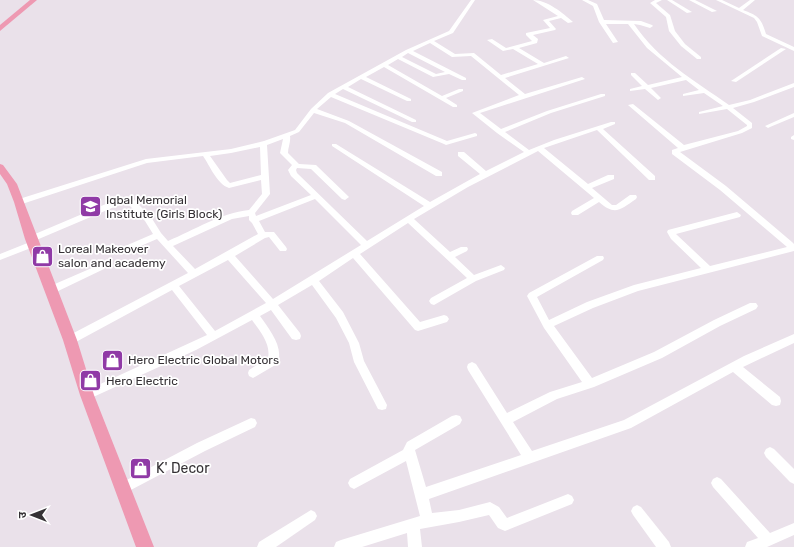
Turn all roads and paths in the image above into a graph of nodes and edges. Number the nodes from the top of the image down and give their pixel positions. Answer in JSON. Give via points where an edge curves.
{"nodes":[{"id":1,"x":26,"y":0,"type":"edge"},
{"id":2,"x":34,"y":0,"type":"edge"},
{"id":3,"x":472,"y":0,"type":"edge"},
{"id":4,"x":545,"y":0,"type":"edge"},
{"id":5,"x":584,"y":0,"type":"edge"},
{"id":6,"x":660,"y":0,"type":"edge"},
{"id":7,"x":669,"y":0,"type":"edge"},
{"id":8,"x":691,"y":0,"type":"edge"},
{"id":9,"x":718,"y":0,"type":"edge"},
{"id":10,"x":753,"y":0,"type":"edge"},
{"id":11,"x":537,"y":1,"type":"edge"},
{"id":12,"x":740,"y":10,"type":"junction"},
{"id":13,"x":714,"y":11,"type":"dead end"},
{"id":14,"x":689,"y":12,"type":"dead end"},
{"id":15,"x":563,"y":16,"type":"junction"},
{"id":16,"x":0,"y":22,"type":"edge"},
{"id":17,"x":570,"y":22,"type":"dead end"},
{"id":18,"x":602,"y":22,"type":"junction"},
{"id":19,"x":630,"y":23,"type":"junction"},
{"id":20,"x":650,"y":26,"type":"dead end"},
{"id":21,"x":0,"y":29,"type":"edge"},
{"id":22,"x":490,"y":40,"type":"dead end"},
{"id":23,"x":430,"y":41,"type":"junction"},
{"id":24,"x":615,"y":42,"type":"dead end"},
{"id":25,"x":515,"y":48,"type":"junction"},
{"id":26,"x":790,"y":48,"type":"edge"},
{"id":27,"x":408,"y":51,"type":"junction"},
{"id":28,"x":794,"y":53,"type":"edge"},
{"id":29,"x":398,"y":56,"type":"junction"},
{"id":30,"x":566,"y":58,"type":"dead end"},
{"id":31,"x":699,"y":58,"type":"dead end"},
{"id":32,"x":383,"y":64,"type":"junction"},
{"id":33,"x":542,"y":64,"type":"junction"},
{"id":34,"x":450,"y":72,"type":"junction"},
{"id":35,"x":633,"y":74,"type":"dead end"},
{"id":36,"x":361,"y":77,"type":"junction"},
{"id":37,"x":500,"y":77,"type":"junction"},
{"id":38,"x":688,"y":78,"type":"junction"},
{"id":39,"x":464,"y":79,"type":"dead end"},
{"id":40,"x":582,"y":79,"type":"dead end"},
{"id":41,"x":734,"y":82,"type":"dead end"},
{"id":42,"x":794,"y":85,"type":"edge"},
{"id":43,"x":343,"y":87,"type":"junction"},
{"id":44,"x":646,"y":87,"type":"junction"},
{"id":45,"x":460,"y":90,"type":"dead end"},
{"id":46,"x":632,"y":90,"type":"dead end"},
{"id":47,"x":705,"y":91,"type":"junction"},
{"id":48,"x":330,"y":94,"type":"junction"},
{"id":49,"x":603,"y":95,"type":"dead end"},
{"id":50,"x":685,"y":95,"type":"dead end"},
{"id":51,"x":524,"y":96,"type":"junction"},
{"id":52,"x":441,"y":98,"type":"junction"},
{"id":53,"x":658,"y":98,"type":"dead end"},
{"id":54,"x":409,"y":100,"type":"dead end"},
{"id":55,"x":631,"y":105,"type":"dead end"},
{"id":56,"x":455,"y":106,"type":"dead end"},
{"id":57,"x":728,"y":107,"type":"junction"},
{"id":58,"x":313,"y":110,"type":"junction"},
{"id":59,"x":701,"y":113,"type":"dead end"},
{"id":60,"x":794,"y":115,"type":"edge"},
{"id":61,"x":414,"y":121,"type":"dead end"},
{"id":62,"x":613,"y":123,"type":"dead end"},
{"id":63,"x":768,"y":126,"type":"dead end"},
{"id":64,"x":598,"y":128,"type":"junction"},
{"id":65,"x":499,"y":132,"type":"junction"},
{"id":66,"x":475,"y":135,"type":"dead end"},
{"id":67,"x":286,"y":136,"type":"junction"},
{"id":68,"x":263,"y":144,"type":"junction"},
{"id":69,"x":334,"y":145,"type":"dead end"},
{"id":70,"x":539,"y":148,"type":"junction"},
{"id":71,"x":683,"y":148,"type":"junction"},
{"id":72,"x":529,"y":153,"type":"junction"},
{"id":73,"x":461,"y":154,"type":"dead end"},
{"id":74,"x":206,"y":155,"type":"junction"},
{"id":75,"x":296,"y":165,"type":"junction"},
{"id":76,"x":0,"y":167,"type":"edge"},
{"id":77,"x":439,"y":174,"type":"dead end"},
{"id":78,"x":266,"y":176,"type":"junction"},
{"id":79,"x":486,"y":176,"type":"junction"},
{"id":80,"x":611,"y":177,"type":"dead end"},
{"id":81,"x":652,"y":178,"type":"dead end"},
{"id":82,"x":586,"y":188,"type":"junction"},
{"id":83,"x":316,"y":196,"type":"junction"},
{"id":84,"x":345,"y":197,"type":"dead end"},
{"id":85,"x":633,"y":197,"type":"dead end"},
{"id":86,"x":598,"y":198,"type":"junction"},
{"id":87,"x":19,"y":202,"type":"junction"},
{"id":88,"x":429,"y":205,"type":"junction"},
{"id":89,"x":575,"y":213,"type":"dead end"},
{"id":90,"x":737,"y":215,"type":"dead end"},
{"id":91,"x":252,"y":217,"type":"junction"},
{"id":92,"x":409,"y":219,"type":"junction"},
{"id":93,"x":158,"y":235,"type":"junction"},
{"id":94,"x":263,"y":235,"type":"junction"},
{"id":95,"x":790,"y":241,"type":"edge"},
{"id":96,"x":32,"y":242,"type":"junction"},
{"id":97,"x":167,"y":245,"type":"junction"},
{"id":98,"x":367,"y":246,"type":"junction"},
{"id":99,"x":283,"y":249,"type":"dead end"},
{"id":100,"x":464,"y":249,"type":"dead end"},
{"id":101,"x":119,"y":252,"type":"dead end"},
{"id":102,"x":354,"y":253,"type":"junction"},
{"id":103,"x":229,"y":255,"type":"junction"},
{"id":104,"x":0,"y":257,"type":"edge"},
{"id":105,"x":448,"y":257,"type":"junction"},
{"id":106,"x":600,"y":258,"type":"dead end"},
{"id":107,"x":101,"y":267,"type":"dead end"},
{"id":108,"x":501,"y":268,"type":"dead end"},
{"id":109,"x":707,"y":269,"type":"junction"},
{"id":110,"x":194,"y":273,"type":"junction"},
{"id":111,"x":473,"y":279,"type":"junction"},
{"id":112,"x":313,"y":280,"type":"junction"},
{"id":113,"x":173,"y":285,"type":"junction"},
{"id":114,"x":51,"y":290,"type":"junction"},
{"id":115,"x":434,"y":301,"type":"dead end"},
{"id":116,"x":272,"y":304,"type":"junction"},
{"id":117,"x":753,"y":306,"type":"dead end"},
{"id":118,"x":254,"y":315,"type":"junction"},
{"id":119,"x":444,"y":319,"type":"dead end"},
{"id":120,"x":546,"y":325,"type":"junction"},
{"id":121,"x":213,"y":336,"type":"junction"},
{"id":122,"x":296,"y":336,"type":"dead end"},
{"id":123,"x":794,"y":338,"type":"edge"},
{"id":124,"x":70,"y":340,"type":"junction"},
{"id":125,"x":472,"y":367,"type":"dead end"},
{"id":126,"x":735,"y":367,"type":"junction"},
{"id":127,"x":253,"y":373,"type":"dead end"},
{"id":128,"x":590,"y":384,"type":"junction"},
{"id":129,"x":87,"y":395,"type":"junction"},
{"id":130,"x":776,"y":401,"type":"dead end"},
{"id":131,"x":382,"y":405,"type":"dead end"},
{"id":132,"x":456,"y":420,"type":"dead end"},
{"id":133,"x":507,"y":420,"type":"junction"},
{"id":134,"x":251,"y":423,"type":"dead end"},
{"id":135,"x":409,"y":453,"type":"junction"},
{"id":136,"x":770,"y":453,"type":"dead end"},
{"id":137,"x":529,"y":457,"type":"junction"},
{"id":138,"x":794,"y":478,"type":"edge"},
{"id":139,"x":354,"y":483,"type":"dead end"},
{"id":140,"x":717,"y":483,"type":"dead end"},
{"id":141,"x":123,"y":488,"type":"junction"},
{"id":142,"x":422,"y":495,"type":"junction"},
{"id":143,"x":568,"y":500,"type":"dead end"},
{"id":144,"x":637,"y":511,"type":"dead end"},
{"id":145,"x":311,"y":516,"type":"dead end"},
{"id":146,"x":427,"y":520,"type":"junction"},
{"id":147,"x":413,"y":524,"type":"junction"},
{"id":148,"x":794,"y":529,"type":"edge"},
{"id":149,"x":768,"y":540,"type":"junction"},
{"id":150,"x":145,"y":547,"type":"edge"},
{"id":151,"x":264,"y":547,"type":"edge"},
{"id":152,"x":341,"y":547,"type":"edge"},
{"id":153,"x":415,"y":547,"type":"edge"},
{"id":154,"x":664,"y":547,"type":"edge"},
{"id":155,"x":752,"y":547,"type":"edge"}],
"edges":[{"from":1,"to":16,"type":"main road"},
{"from":2,"to":21,"type":"main road"},
{"from":3,"to":23,"type":"street","via":[[454,30]]},
{"from":4,"to":11,"type":"street"},
{"from":5,"to":18,"type":"street","via":[[595,5]]},
{"from":6,"to":31,"type":"street","via":[[652,3],[668,16],[671,28],[683,45]]},
{"from":7,"to":14,"type":"street"},
{"from":8,"to":13,"type":"street"},
{"from":9,"to":12,"type":"street"},
{"from":10,"to":12,"type":"street"},
{"from":11,"to":15,"type":"street"},
{"from":12,"to":26,"type":"street","via":[[756,17],[760,22],[755,28],[756,32],[764,40]]},
{"from":15,"to":17,"type":"street"},
{"from":15,"to":25,"type":"street","via":[[546,20],[553,29],[528,34],[536,41]]},
{"from":18,"to":19,"type":"street"},
{"from":18,"to":24,"type":"street"},
{"from":19,"to":20,"type":"street"},
{"from":19,"to":38,"type":"street","via":[[638,37]]},
{"from":22,"to":25,"type":"street","via":[[503,49]]},
{"from":23,"to":27,"type":"street"},
{"from":23,"to":37,"type":"street","via":[[452,55],[472,54]]},
{"from":25,"to":33,"type":"street"},
{"from":26,"to":28,"type":"street"},
{"from":26,"to":41,"type":"street"},
{"from":27,"to":29,"type":"street"},
{"from":27,"to":34,"type":"street"},
{"from":29,"to":32,"type":"street"},
{"from":29,"to":34,"type":"street","via":[[435,76]]},
{"from":30,"to":33,"type":"street"},
{"from":32,"to":36,"type":"street"},
{"from":32,"to":52,"type":"street"},
{"from":33,"to":37,"type":"street"},
{"from":34,"to":39,"type":"street"},
{"from":35,"to":44,"type":"street"},
{"from":36,"to":43,"type":"street"},
{"from":36,"to":54,"type":"street"},
{"from":37,"to":51,"type":"street"},
{"from":38,"to":44,"type":"street"},
{"from":38,"to":47,"type":"street"},
{"from":40,"to":51,"type":"street"},
{"from":42,"to":57,"type":"street"},
{"from":43,"to":48,"type":"street"},
{"from":43,"to":61,"type":"street"},
{"from":44,"to":46,"type":"street"},
{"from":44,"to":53,"type":"street"},
{"from":45,"to":52,"type":"street"},
{"from":47,"to":50,"type":"street"},
{"from":47,"to":57,"type":"street"},
{"from":48,"to":58,"type":"street"},
{"from":48,"to":66,"type":"street","via":[[446,143]]},
{"from":49,"to":65,"type":"street","via":[[549,112]]},
{"from":51,"to":65,"type":"street","via":[[475,113]]},
{"from":52,"to":56,"type":"street"},
{"from":55,"to":71,"type":"street"},
{"from":57,"to":59,"type":"street"},
{"from":57,"to":71,"type":"street","via":[[750,124],[750,127]]},
{"from":58,"to":67,"type":"street","via":[[297,131]]},
{"from":58,"to":77,"type":"street","via":[[347,122]]},
{"from":60,"to":63,"type":"street"},
{"from":62,"to":64,"type":"street"},
{"from":64,"to":70,"type":"street"},
{"from":64,"to":81,"type":"street"},
{"from":65,"to":72,"type":"street"},
{"from":67,"to":68,"type":"street"},
{"from":67,"to":75,"type":"street","via":[[283,152]]},
{"from":68,"to":74,"type":"street"},
{"from":68,"to":78,"type":"street"},
{"from":69,"to":88,"type":"street"},
{"from":70,"to":72,"type":"street"},
{"from":70,"to":82,"type":"street"},
{"from":71,"to":95,"type":"street","via":[[675,152],[677,155]]},
{"from":72,"to":79,"type":"street"},
{"from":73,"to":79,"type":"street"},
{"from":74,"to":78,"type":"street","via":[[229,186]]},
{"from":74,"to":87,"type":"street","via":[[146,161]]},
{"from":75,"to":83,"type":"street","via":[[292,170],[294,174]]},
{"from":75,"to":84,"type":"street","via":[[313,167]]},
{"from":76,"to":87,"type":"main road","via":[[12,184]]},
{"from":78,"to":91,"type":"street","via":[[266,194]]},
{"from":79,"to":88,"type":"street"},
{"from":80,"to":82,"type":"street"},
{"from":82,"to":86,"type":"street"},
{"from":83,"to":91,"type":"street"},
{"from":83,"to":98,"type":"street"},
{"from":85,"to":86,"type":"street","via":[[615,209]]},
{"from":86,"to":89,"type":"street"},
{"from":87,"to":96,"type":"main road"},
{"from":88,"to":92,"type":"street"},
{"from":90,"to":109,"type":"street","via":[[671,232]]},
{"from":91,"to":94,"type":"street"},
{"from":91,"to":97,"type":"street","via":[[238,214]]},
{"from":92,"to":98,"type":"street"},
{"from":92,"to":105,"type":"street"},
{"from":93,"to":96,"type":"street","via":[[148,219],[126,199]]},
{"from":93,"to":97,"type":"street"},
{"from":93,"to":101,"type":"street"},
{"from":94,"to":99,"type":"street","via":[[271,234]]},
{"from":94,"to":103,"type":"street"},
{"from":95,"to":109,"type":"street","via":[[791,249]]},
{"from":96,"to":104,"type":"street"},
{"from":96,"to":114,"type":"main road"},
{"from":97,"to":110,"type":"street"},
{"from":98,"to":102,"type":"street"},
{"from":100,"to":105,"type":"street"},
{"from":102,"to":112,"type":"street"},
{"from":102,"to":119,"type":"street","via":[[418,327]]},
{"from":103,"to":110,"type":"street"},
{"from":103,"to":116,"type":"street"},
{"from":105,"to":111,"type":"street"},
{"from":106,"to":120,"type":"street","via":[[532,296]]},
{"from":107,"to":114,"type":"street"},
{"from":108,"to":111,"type":"street"},
{"from":109,"to":120,"type":"street","via":[[637,288]]},
{"from":110,"to":113,"type":"street"},
{"from":111,"to":115,"type":"street"},
{"from":112,"to":116,"type":"street"},
{"from":112,"to":131,"type":"street","via":[[340,315],[354,343],[359,362]]},
{"from":113,"to":121,"type":"street"},
{"from":113,"to":124,"type":"street"},
{"from":114,"to":124,"type":"main road"},
{"from":116,"to":118,"type":"street"},
{"from":116,"to":122,"type":"street"},
{"from":117,"to":128,"type":"street","via":[[658,355]]},
{"from":118,"to":121,"type":"street"},
{"from":118,"to":127,"type":"street","via":[[275,354],[273,361]]},
{"from":120,"to":128,"type":"street"},
{"from":121,"to":129,"type":"street"},
{"from":123,"to":126,"type":"street"},
{"from":124,"to":129,"type":"main road"},
{"from":125,"to":133,"type":"street"},
{"from":126,"to":130,"type":"street"},
{"from":126,"to":137,"type":"street","via":[[627,424]]},
{"from":128,"to":133,"type":"street","via":[[554,395]]},
{"from":129,"to":141,"type":"main road"},
{"from":132,"to":135,"type":"street","via":[[411,446]]},
{"from":133,"to":137,"type":"street"},
{"from":134,"to":141,"type":"street"},
{"from":135,"to":139,"type":"street"},
{"from":135,"to":142,"type":"street"},
{"from":136,"to":138,"type":"street"},
{"from":137,"to":142,"type":"street"},
{"from":140,"to":149,"type":"street"},
{"from":141,"to":150,"type":"main road"},
{"from":142,"to":146,"type":"street"},
{"from":143,"to":146,"type":"street","via":[[505,525],[490,508],[459,516]]},
{"from":144,"to":154,"type":"street"},
{"from":145,"to":151,"type":"street"},
{"from":146,"to":147,"type":"street"},
{"from":147,"to":152,"type":"street"},
{"from":147,"to":153,"type":"street"},
{"from":148,"to":149,"type":"street"},
{"from":149,"to":155,"type":"street"}]}
